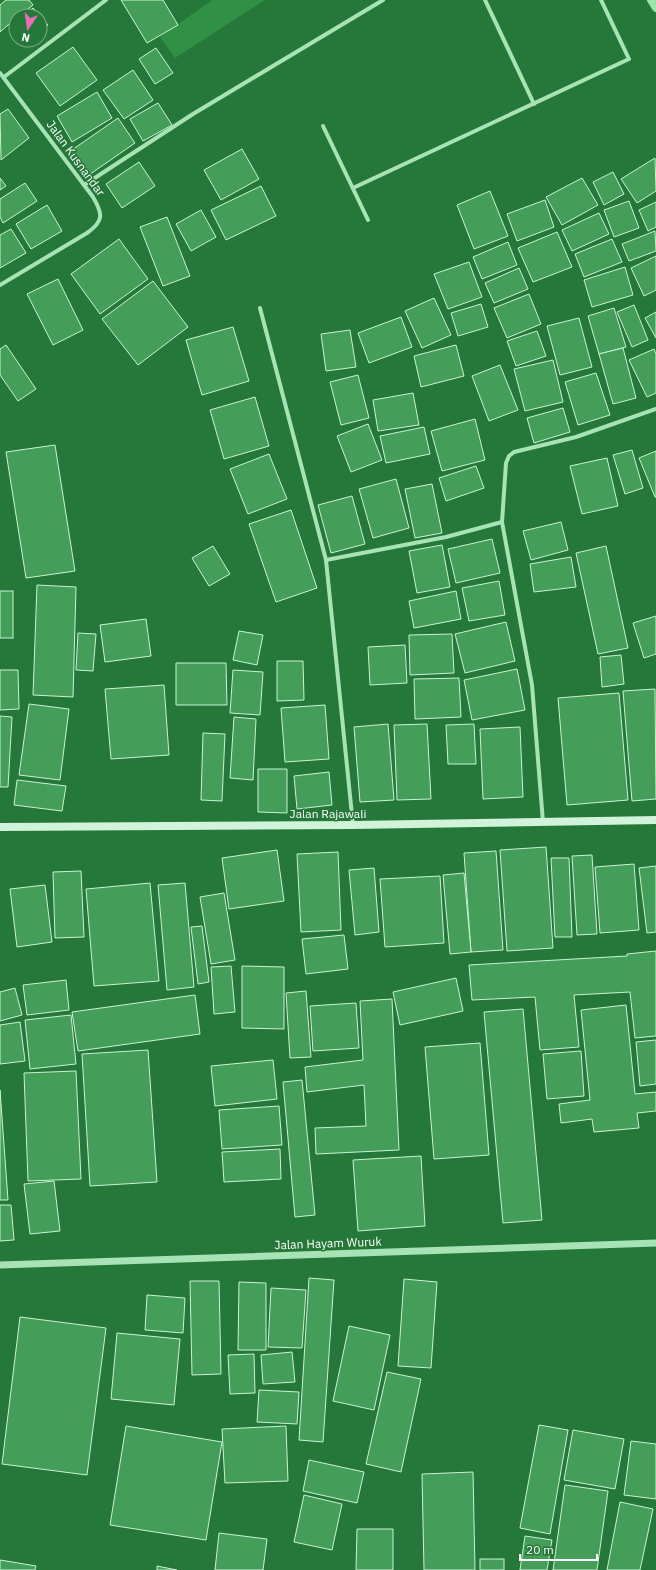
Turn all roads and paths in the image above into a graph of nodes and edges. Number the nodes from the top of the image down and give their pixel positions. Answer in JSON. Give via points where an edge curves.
{"nodes":[{"id":1,"x":106,"y":0,"type":"edge"},
{"id":2,"x":383,"y":0,"type":"edge"},
{"id":3,"x":485,"y":0,"type":"edge"},
{"id":4,"x":601,"y":0,"type":"edge"},
{"id":5,"x":0,"y":73,"type":"edge"},
{"id":6,"x":4,"y":77,"type":"junction"},
{"id":7,"x":534,"y":104,"type":"junction"},
{"id":8,"x":323,"y":126,"type":"dead end"},
{"id":9,"x":84,"y":185,"type":"junction"},
{"id":10,"x":353,"y":188,"type":"junction"},
{"id":11,"x":368,"y":220,"type":"dead end"},
{"id":12,"x":0,"y":285,"type":"edge"},
{"id":13,"x":260,"y":308,"type":"dead end"},
{"id":14,"x":656,"y":409,"type":"edge"},
{"id":15,"x":502,"y":522,"type":"junction"},
{"id":16,"x":326,"y":560,"type":"junction"},
{"id":17,"x":656,"y":820,"type":"edge"},
{"id":18,"x":543,"y":822,"type":"junction"},
{"id":19,"x":353,"y":825,"type":"junction"},
{"id":20,"x":0,"y":827,"type":"edge"},
{"id":21,"x":656,"y":1243,"type":"edge"},
{"id":22,"x":0,"y":1265,"type":"edge"}],
"edges":[{"from":1,"to":6,"type":"street"},
{"from":2,"to":9,"type":"street","via":[[193,114]]},
{"from":3,"to":7,"type":"street"},
{"from":4,"to":7,"type":"street","via":[[630,60]]},
{"from":5,"to":6,"type":"street","name":"Jalan Kusnandar"},
{"from":6,"to":9,"type":"street","name":"Jalan Kusnandar"},
{"from":7,"to":10,"type":"street"},
{"from":8,"to":10,"type":"street"},
{"from":9,"to":12,"type":"street","name":"Jalan Kusnandar","via":[[101,214],[95,227]]},
{"from":10,"to":11,"type":"street"},
{"from":13,"to":16,"type":"street"},
{"from":14,"to":15,"type":"street","via":[[576,437],[514,452],[506,463]]},
{"from":15,"to":16,"type":"street","via":[[446,537]]},
{"from":15,"to":18,"type":"street","via":[[532,685]]},
{"from":16,"to":19,"type":"street"},
{"from":17,"to":18,"type":"main road","name":"Jalan Rajawali"},
{"from":18,"to":19,"type":"main road","name":"Jalan Rajawali"},
{"from":19,"to":20,"type":"main road","name":"Jalan Rajawali"},
{"from":21,"to":22,"type":"street","name":"Jalan Hayam Wuruk"}]}
